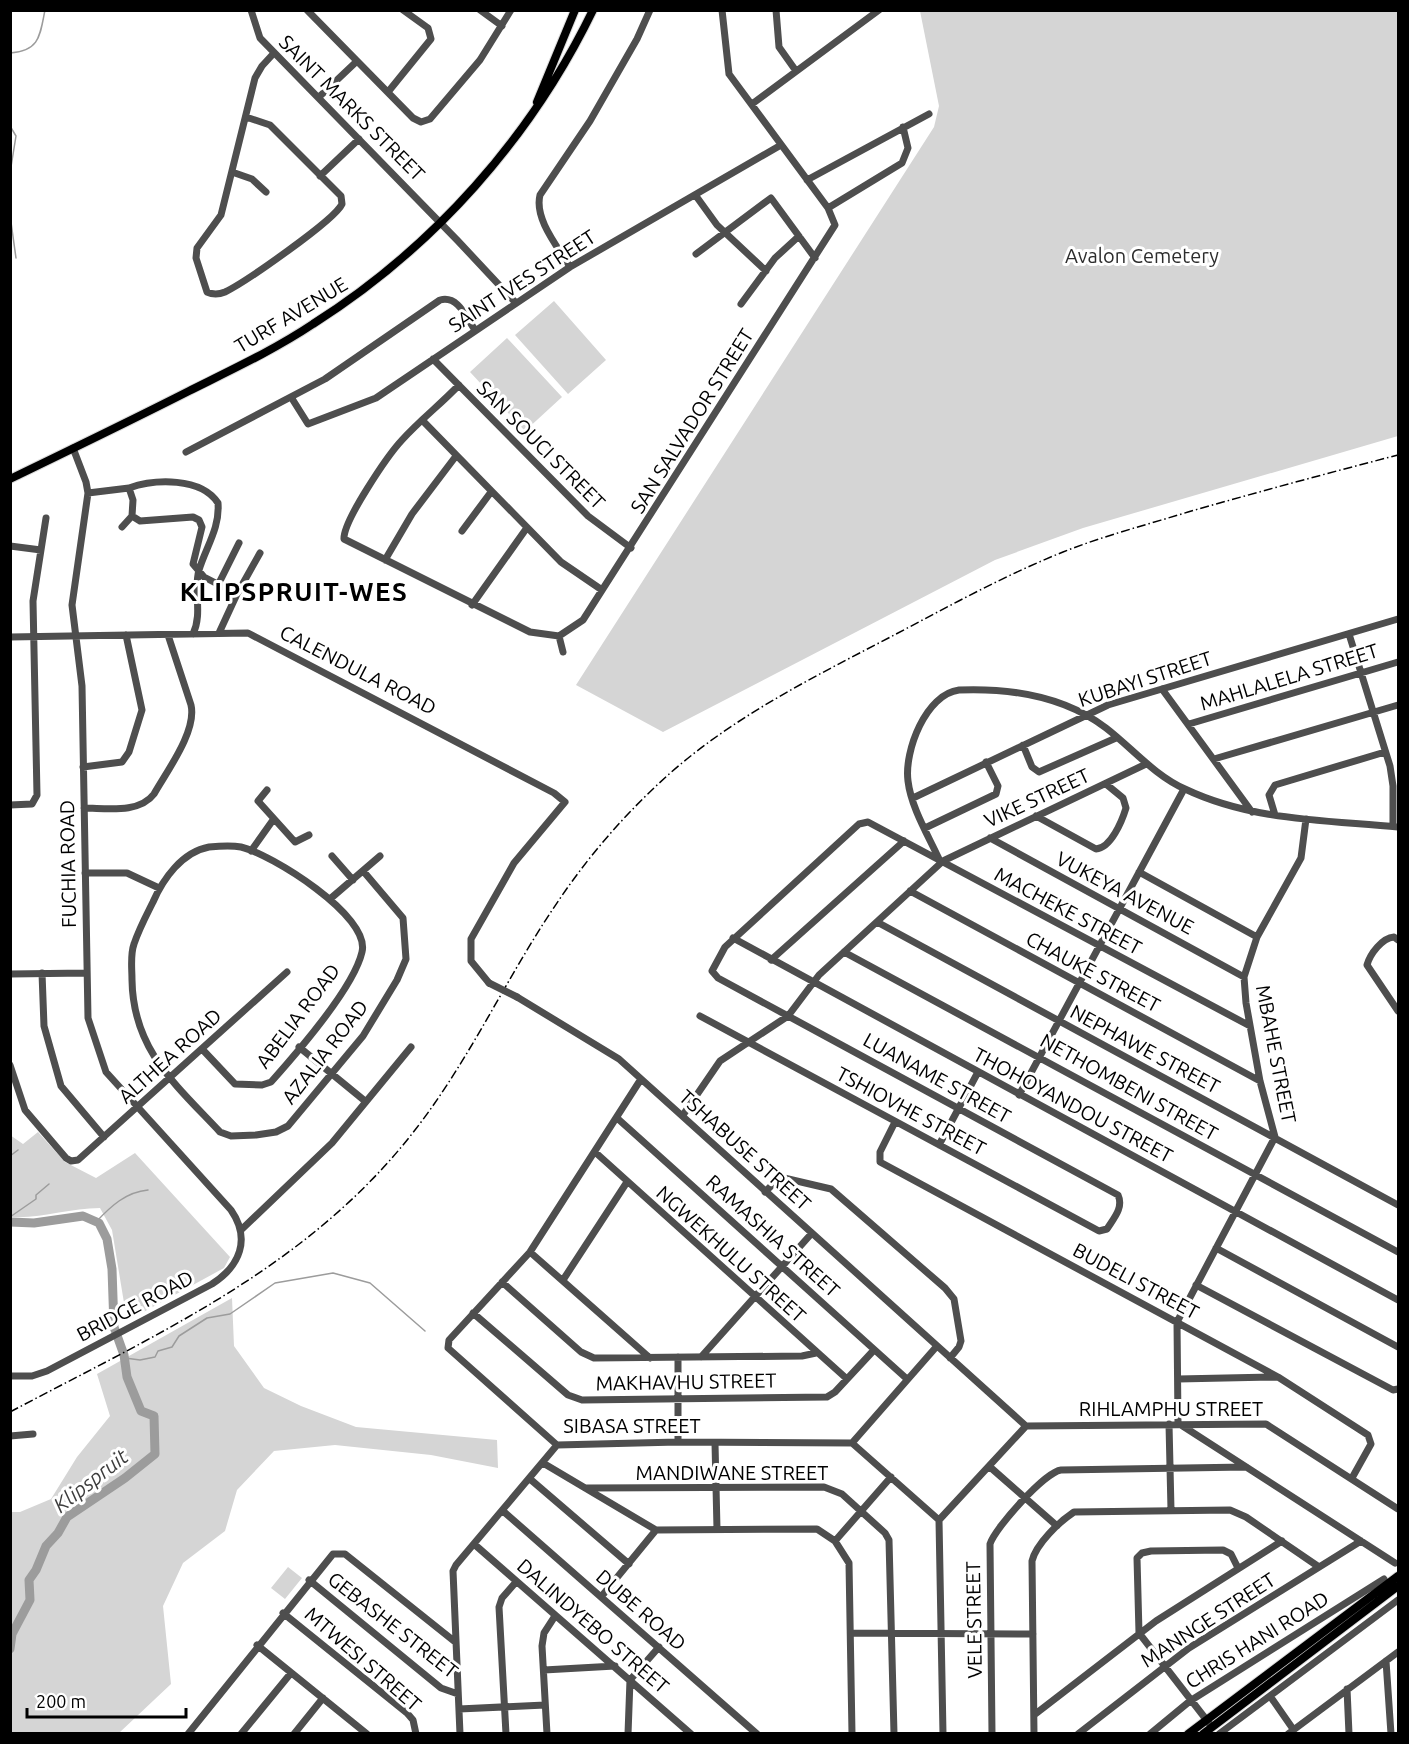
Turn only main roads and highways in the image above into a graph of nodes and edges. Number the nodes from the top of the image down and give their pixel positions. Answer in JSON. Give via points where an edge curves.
{"nodes":[{"id":1,"x":575,"y":10,"type":"edge"},
{"id":2,"x":593,"y":10,"type":"edge"},
{"id":3,"x":535,"y":108,"type":"junction"},
{"id":4,"x":10,"y":479,"type":"edge"},
{"id":5,"x":1398,"y":1576,"type":"edge"},
{"id":6,"x":1398,"y":1586,"type":"edge"},
{"id":7,"x":1209,"y":1723,"type":"junction"},
{"id":8,"x":1188,"y":1734,"type":"edge"},
{"id":9,"x":1203,"y":1734,"type":"edge"}],
"edges":[{"from":1,"to":3,"type":"main road","name":"TURF AVENUE"},
{"from":2,"to":3,"type":"main road","name":"TURF AVENUE","via":[[559,76]]},
{"from":3,"to":4,"type":"main road","name":"TURF AVENUE","via":[[482,179],[376,280],[252,360]]},
{"from":5,"to":7,"type":"main road","name":"CHRIS HANI ROAD"},
{"from":6,"to":7,"type":"main road","name":"CHRIS HANI ROAD"},
{"from":7,"to":8,"type":"main road","name":"CHRIS HANI ROAD"},
{"from":7,"to":9,"type":"main road","name":"CHRIS HANI ROAD"}]}
